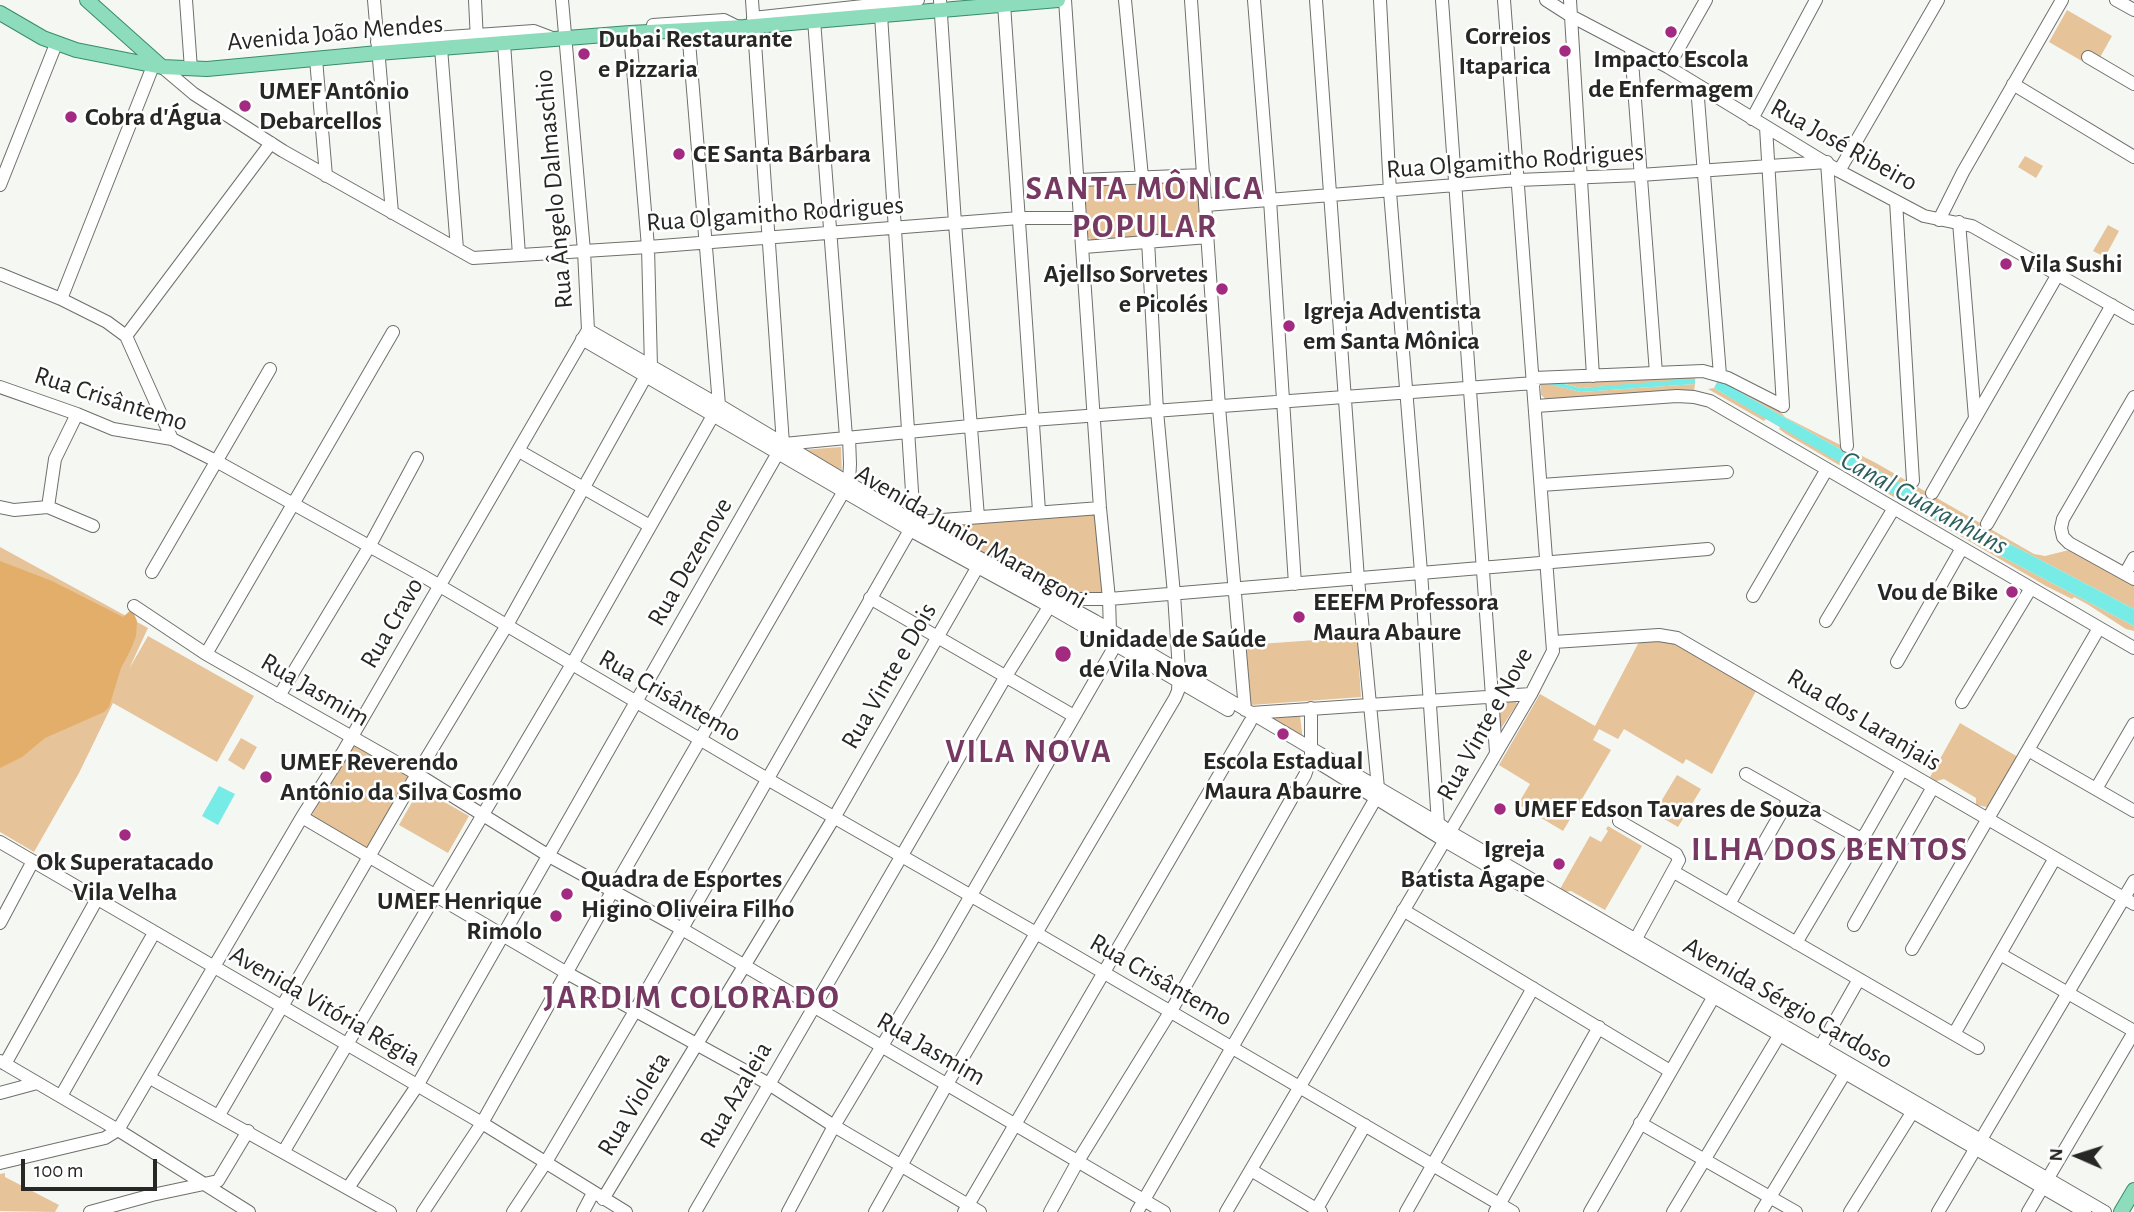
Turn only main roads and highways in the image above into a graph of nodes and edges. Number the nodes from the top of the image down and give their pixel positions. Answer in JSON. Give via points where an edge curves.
{"nodes":[{"id":1,"x":87,"y":0,"type":"edge"},
{"id":2,"x":1058,"y":0,"type":"edge"},
{"id":3,"x":941,"y":4,"type":"edge"},
{"id":4,"x":0,"y":13,"type":"edge"},
{"id":5,"x":157,"y":65,"type":"junction"},
{"id":6,"x":2134,"y":1190,"type":"edge"},
{"id":7,"x":2121,"y":1212,"type":"edge"}],
"edges":[{"from":1,"to":5,"type":"main road"},
{"from":2,"to":3,"type":"main road","name":"Avenida João Mendes"},
{"from":3,"to":5,"type":"main road","name":"Avenida João Mendes","via":[[881,15],[504,43],[477,40],[441,48],[377,47],[316,59],[191,69]]},
{"from":4,"to":5,"type":"main road","name":"Avenida João Mendes","via":[[57,44]]},
{"from":6,"to":7,"type":"main road"}]}
